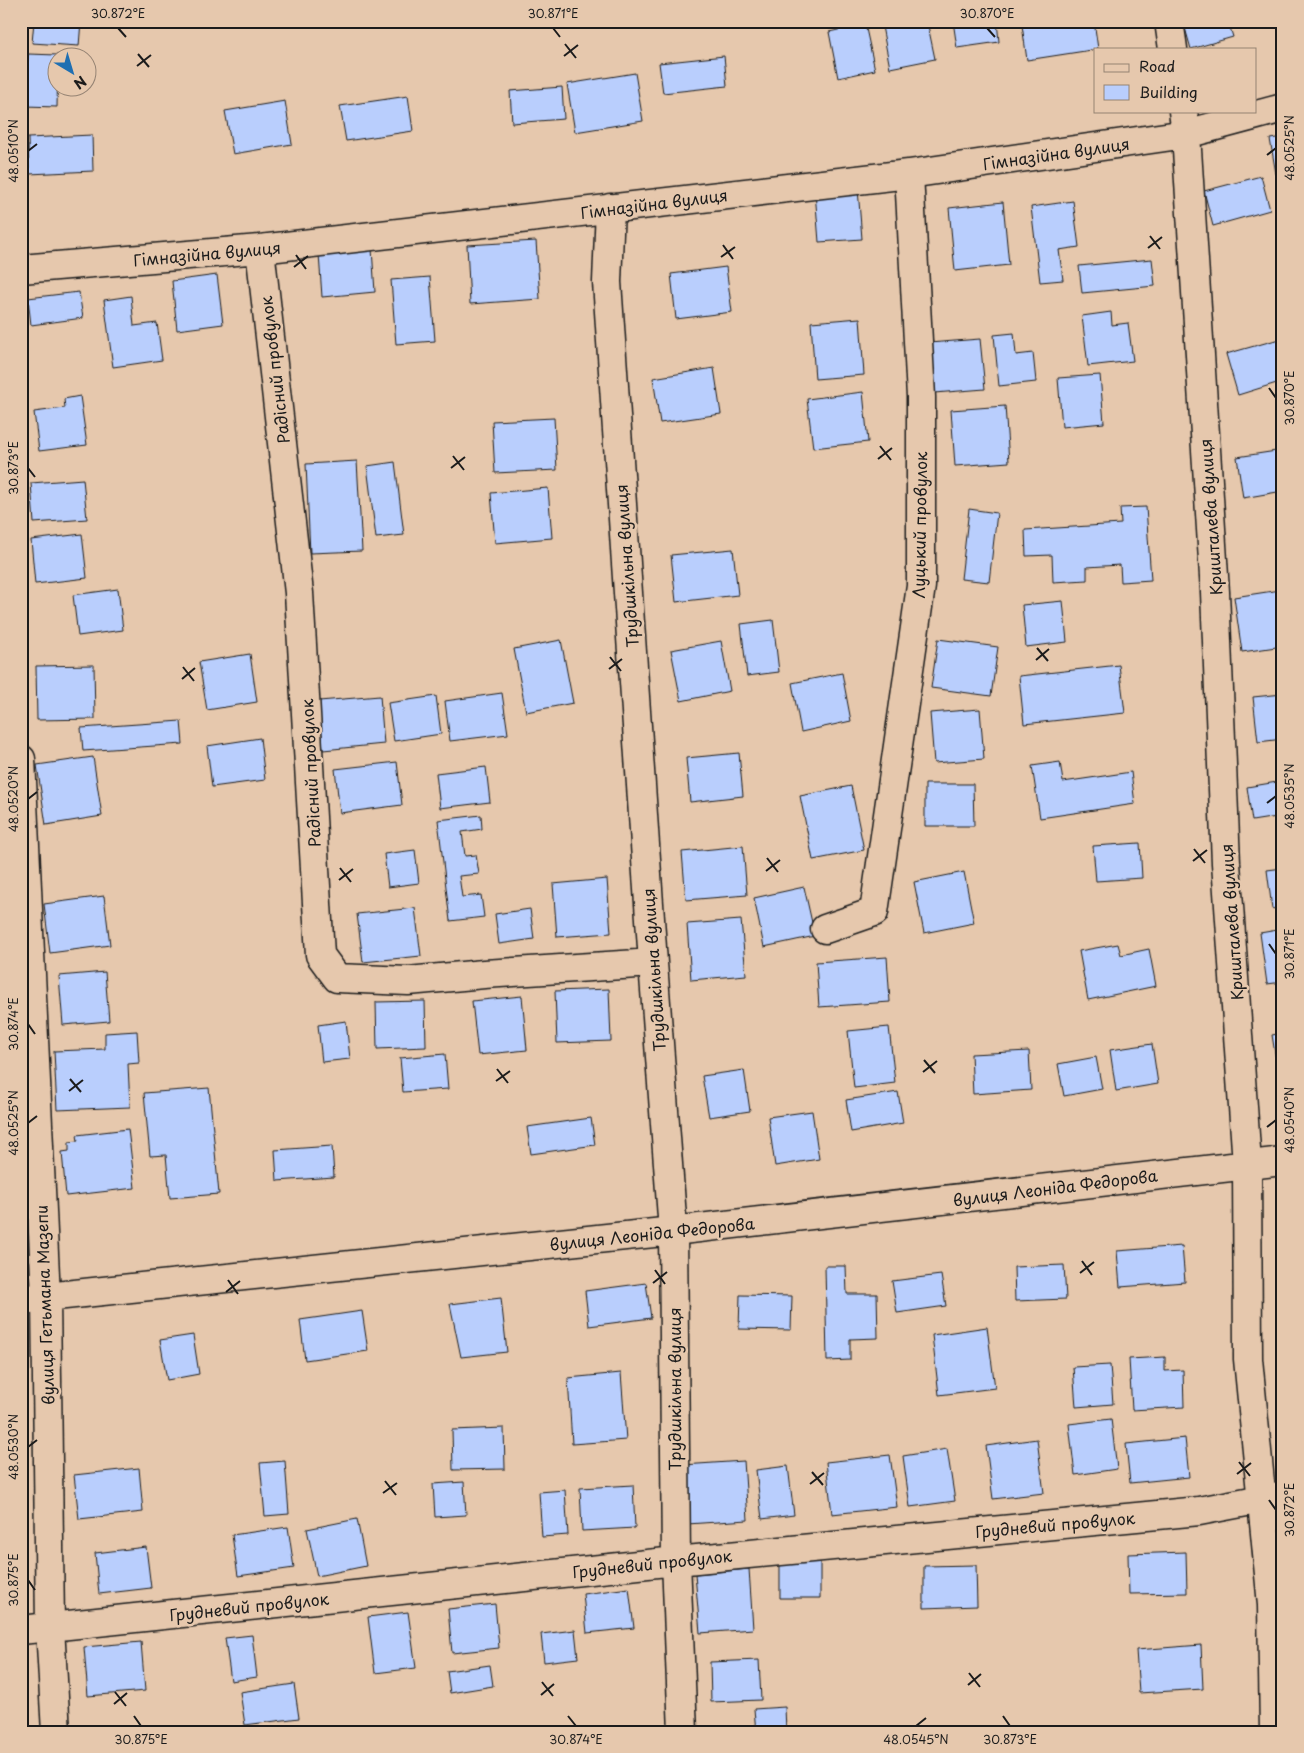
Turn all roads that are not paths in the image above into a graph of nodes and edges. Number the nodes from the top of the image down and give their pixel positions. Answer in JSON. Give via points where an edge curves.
{"nodes":[{"id":1,"x":1169,"y":21,"type":"edge"},
{"id":2,"x":1173,"y":48,"type":"edge"},
{"id":3,"x":1283,"y":108,"type":"edge"},
{"id":4,"x":1255,"y":112,"type":"edge"},
{"id":5,"x":1256,"y":112,"type":"edge"},
{"id":6,"x":1185,"y":122,"type":"edge"},
{"id":7,"x":909,"y":174,"type":"junction"},
{"id":8,"x":610,"y":208,"type":"junction"},
{"id":9,"x":260,"y":249,"type":"junction"},
{"id":10,"x":21,"y":269,"type":"edge"},
{"id":11,"x":21,"y":759,"type":"edge"},
{"id":12,"x":825,"y":929,"type":"dead end"},
{"id":13,"x":653,"y":963,"type":"junction"},
{"id":14,"x":1283,"y":1161,"type":"edge"},
{"id":15,"x":1247,"y":1164,"type":"junction"},
{"id":16,"x":673,"y":1231,"type":"junction"},
{"id":17,"x":34,"y":1298,"type":"edge"},
{"id":18,"x":1272,"y":1498,"type":"edge"},
{"id":19,"x":676,"y":1561,"type":"junction"},
{"id":20,"x":50,"y":1627,"type":"junction"},
{"id":21,"x":21,"y":1630,"type":"edge"},
{"id":22,"x":56,"y":1732,"type":"edge"},
{"id":23,"x":683,"y":1732,"type":"edge"},
{"id":24,"x":1274,"y":1732,"type":"edge"}],
"edges":[{"from":1,"to":2,"type":"street"},
{"from":3,"to":5,"type":"street","name":"Гімназійна вулиця"},
{"from":4,"to":6,"type":"street","name":"Гімназійна вулиця"},
{"from":6,"to":7,"type":"street","name":"Гімназійна вулиця"},
{"from":6,"to":15,"type":"street","name":"Кришталева вулиця","via":[[1215,592],[1226,864]]},
{"from":7,"to":8,"type":"street","name":"Гімназійна вулиця"},
{"from":7,"to":12,"type":"street","name":"Луцький провулок","via":[[921,397],[921,586],[874,912]]},
{"from":8,"to":9,"type":"street","name":"Гімназійна вулиця"},
{"from":8,"to":13,"type":"street","name":"Трудшкільна вулиця","via":[[607,282]]},
{"from":9,"to":10,"type":"street","name":"Гімназійна вулиця"},
{"from":9,"to":13,"type":"street","name":"Радісний провулок","via":[[300,593],[320,955],[337,978],[408,981]]},
{"from":11,"to":17,"type":"street","name":"вулиця Гетьмана Мазепи"},
{"from":13,"to":16,"type":"street","name":"Трудшкільна вулиця"},
{"from":14,"to":15,"type":"street","name":"вулиця Леоніда Федорова"},
{"from":15,"to":16,"type":"street","name":"вулиця Леоніда Федорова"},
{"from":15,"to":18,"type":"street","name":"Кришталева вулиця","via":[[1248,1359]]},
{"from":16,"to":17,"type":"street","name":"вулиця Леоніда Федорова"},
{"from":16,"to":19,"type":"street","name":"Трудшкільна вулиця"},
{"from":17,"to":20,"type":"street","name":"вулиця Гетьмана Мазепи"},
{"from":18,"to":19,"type":"street","name":"Грудневий провулок","via":[[1199,1511]]},
{"from":18,"to":24,"type":"street","name":"Кришталева вулиця"},
{"from":19,"to":20,"type":"street","name":"Грудневий провулок"},
{"from":19,"to":23,"type":"street","name":"Трудшкільна вулиця"},
{"from":20,"to":21,"type":"street","name":"Грудневий провулок"},
{"from":20,"to":22,"type":"street","name":"вулиця Гетьмана Мазепи"}]}
